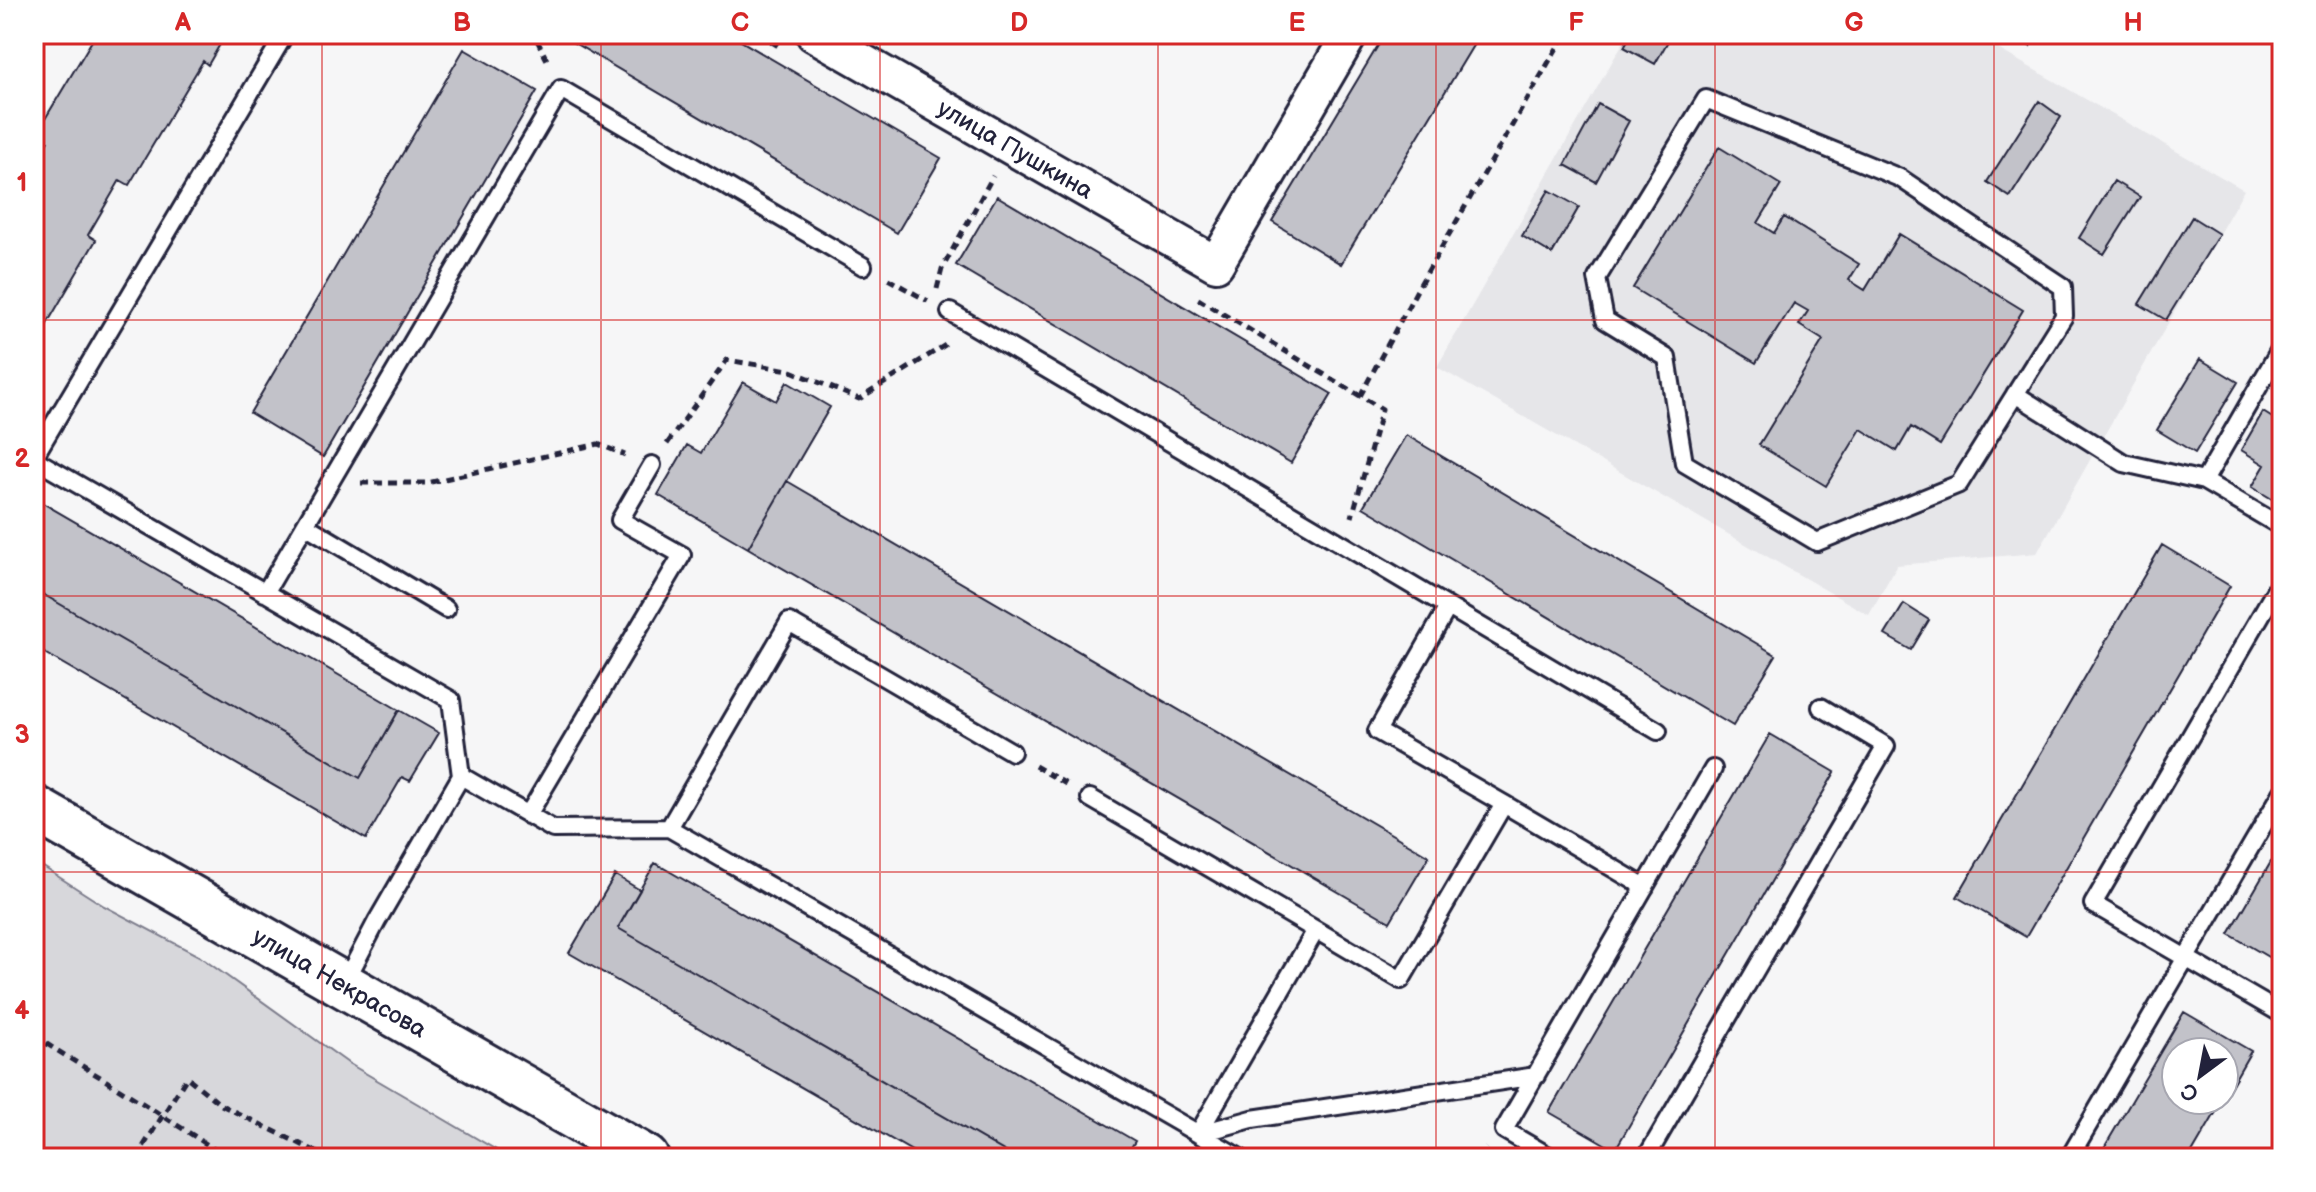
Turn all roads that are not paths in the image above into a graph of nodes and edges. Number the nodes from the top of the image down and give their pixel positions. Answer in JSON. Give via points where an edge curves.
{"nodes":[{"id":1,"x":285,"y":34,"type":"edge"},
{"id":2,"x":814,"y":34,"type":"edge"},
{"id":3,"x":1350,"y":34,"type":"edge"},
{"id":4,"x":863,"y":266,"type":"road end"},
{"id":5,"x":950,"y":312,"type":"road end"},
{"id":6,"x":2282,"y":346,"type":"edge"},
{"id":7,"x":2015,"y":394,"type":"junction"},
{"id":8,"x":34,"y":458,"type":"edge"},
{"id":9,"x":652,"y":465,"type":"road end"},
{"id":10,"x":2204,"y":481,"type":"junction"},
{"id":11,"x":305,"y":525,"type":"junction"},
{"id":12,"x":2282,"y":527,"type":"edge"},
{"id":13,"x":2282,"y":579,"type":"edge"},
{"id":14,"x":265,"y":593,"type":"junction"},
{"id":15,"x":1448,"y":607,"type":"junction"},
{"id":16,"x":446,"y":609,"type":"dead end"},
{"id":17,"x":1821,"y":707,"type":"dead end"},
{"id":18,"x":1658,"y":731,"type":"dead end"},
{"id":19,"x":1012,"y":752,"type":"road end"},
{"id":20,"x":1713,"y":769,"type":"dead end"},
{"id":21,"x":461,"y":776,"type":"junction"},
{"id":22,"x":2282,"y":793,"type":"edge"},
{"id":23,"x":1090,"y":798,"type":"road end"},
{"id":24,"x":1504,"y":804,"type":"junction"},
{"id":25,"x":34,"y":808,"type":"edge"},
{"id":26,"x":528,"y":815,"type":"junction"},
{"id":27,"x":669,"y":828,"type":"junction"},
{"id":28,"x":1645,"y":887,"type":"junction"},
{"id":29,"x":1316,"y":930,"type":"junction"},
{"id":30,"x":2186,"y":958,"type":"junction"},
{"id":31,"x":343,"y":985,"type":"junction"},
{"id":32,"x":2282,"y":1014,"type":"edge"},
{"id":33,"x":1536,"y":1076,"type":"junction"},
{"id":34,"x":1198,"y":1134,"type":"junction"},
{"id":35,"x":646,"y":1158,"type":"edge"},
{"id":36,"x":1240,"y":1158,"type":"edge"},
{"id":37,"x":1552,"y":1158,"type":"edge"},
{"id":38,"x":1646,"y":1158,"type":"edge"},
{"id":39,"x":2069,"y":1158,"type":"edge"}],
"edges":[{"from":1,"to":8,"type":"lane"},
{"from":2,"to":3,"type":"street","name":"улица Пушкина","via":[[1216,264]]},
{"from":4,"to":11,"type":"lane","via":[[561,89]]},
{"from":5,"to":15,"type":"lane"},
{"from":6,"to":10,"type":"lane"},
{"from":7,"to":7,"type":"lane","via":[[2064,316],[2063,287],[1900,178],[1706,99],[1597,278],[1605,320],[1667,358],[1684,463],[1817,542],[1959,484]]},
{"from":7,"to":10,"type":"lane","via":[[2124,463]]},
{"from":8,"to":14,"type":"lane"},
{"from":9,"to":26,"type":"lane","via":[[620,520],[682,555]]},
{"from":10,"to":12,"type":"lane"},
{"from":11,"to":14,"type":"lane"},
{"from":11,"to":16,"type":"lane"},
{"from":13,"to":30,"type":"lane","via":[[2093,904]]},
{"from":14,"to":21,"type":"lane","via":[[451,700]]},
{"from":15,"to":18,"type":"lane"},
{"from":15,"to":24,"type":"lane","via":[[1377,731]]},
{"from":17,"to":38,"type":"lane","via":[[1886,746]]},
{"from":19,"to":27,"type":"lane","via":[[789,622]]},
{"from":20,"to":28,"type":"lane"},
{"from":21,"to":26,"type":"lane"},
{"from":21,"to":31,"type":"lane"},
{"from":22,"to":30,"type":"lane"},
{"from":23,"to":29,"type":"lane"},
{"from":24,"to":28,"type":"lane"},
{"from":24,"to":29,"type":"lane","via":[[1401,980]]},
{"from":25,"to":31,"type":"street","name":"улица Некрасова"},
{"from":26,"to":27,"type":"lane","via":[[553,829]]},
{"from":27,"to":34,"type":"lane"},
{"from":28,"to":33,"type":"lane"},
{"from":29,"to":34,"type":"lane"},
{"from":30,"to":32,"type":"lane"},
{"from":30,"to":39,"type":"lane"},
{"from":31,"to":35,"type":"street","name":"улица Некрасова"},
{"from":33,"to":34,"type":"lane","via":[[1252,1119]]},
{"from":33,"to":37,"type":"lane","via":[[1504,1130]]},
{"from":34,"to":36,"type":"lane"}]}
